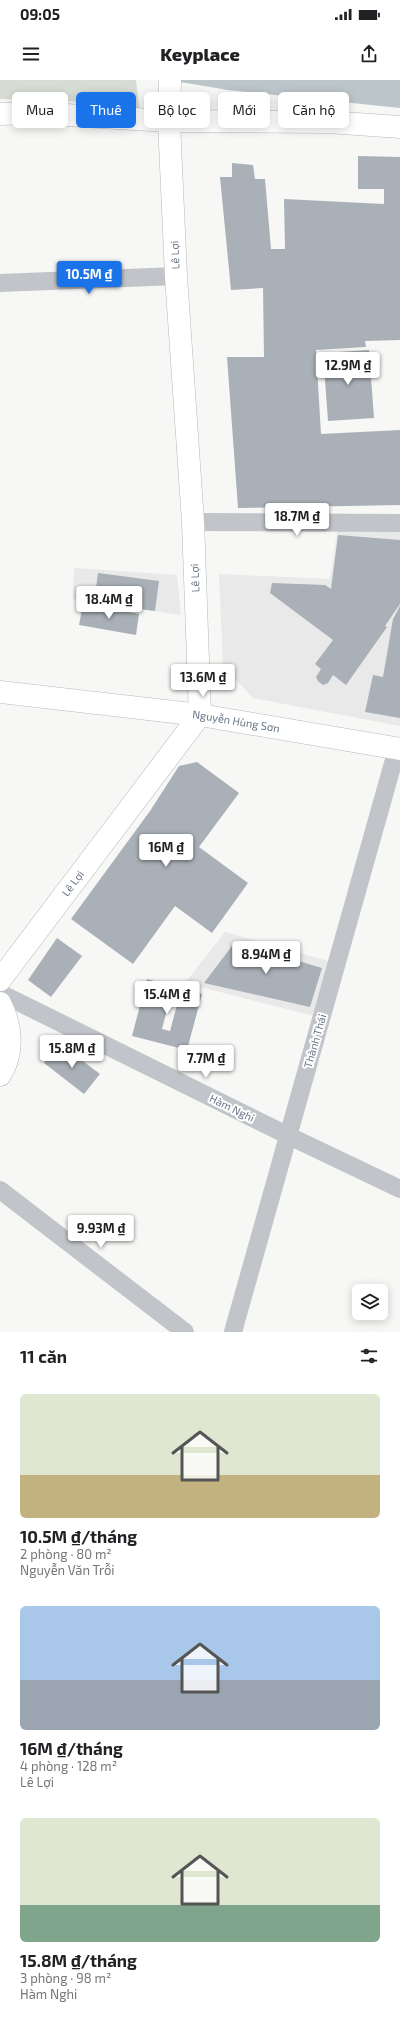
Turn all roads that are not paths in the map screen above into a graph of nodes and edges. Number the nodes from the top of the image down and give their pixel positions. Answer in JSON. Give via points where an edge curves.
{"nodes":[{"id":1,"x":170,"y":80,"type":"edge"},
{"id":2,"x":170,"y":92,"type":"edge"},
{"id":3,"x":0,"y":114,"type":"edge"},
{"id":4,"x":144,"y":115,"type":"edge"},
{"id":5,"x":210,"y":118,"type":"edge"},
{"id":6,"x":400,"y":127,"type":"edge"},
{"id":7,"x":170,"y":128,"type":"edge"},
{"id":8,"x":176,"y":276,"type":"junction"},
{"id":9,"x":0,"y":283,"type":"edge"},
{"id":10,"x":193,"y":522,"type":"junction"},
{"id":11,"x":400,"y":523,"type":"edge"},
{"id":12,"x":0,"y":692,"type":"edge"},
{"id":13,"x":200,"y":715,"type":"junction"},
{"id":14,"x":398,"y":749,"type":"edge"},
{"id":15,"x":0,"y":980,"type":"edge"},
{"id":16,"x":0,"y":993,"type":"edge"},
{"id":17,"x":0,"y":1003,"type":"edge"},
{"id":18,"x":0,"y":1075,"type":"edge"},
{"id":19,"x":289,"y":1136,"type":"junction"},
{"id":20,"x":400,"y":1189,"type":"edge"},
{"id":21,"x":0,"y":1190,"type":"edge"},
{"id":22,"x":185,"y":1332,"type":"edge"},
{"id":23,"x":233,"y":1332,"type":"edge"}],
"edges":[{"from":1,"to":2,"type":"main road","name":"Lê Lợi"},
{"from":3,"to":4,"type":"main road"},
{"from":5,"to":6,"type":"main road"},
{"from":7,"to":8,"type":"main road","name":"Lê Lợi"},
{"from":8,"to":9,"type":"street"},
{"from":8,"to":10,"type":"main road","name":"Lê Lợi"},
{"from":10,"to":11,"type":"street"},
{"from":10,"to":13,"type":"main road","name":"Lê Lợi"},
{"from":12,"to":13,"type":"main road","name":"Nguyễn Hùng Sơn"},
{"from":13,"to":14,"type":"main road","name":"Nguyễn Hùng Sơn"},
{"from":13,"to":15,"type":"main road","name":"Lê Lợi"},
{"from":14,"to":19,"type":"street","name":"Thành Thái"},
{"from":16,"to":19,"type":"street","name":"Hàm Nghi"},
{"from":17,"to":18,"type":"main road","via":[[9,1029],[10,1052]]},
{"from":19,"to":20,"type":"street","name":"Hàm Nghi"},
{"from":19,"to":23,"type":"street","name":"Thành Thái"},
{"from":21,"to":22,"type":"street"}]}
